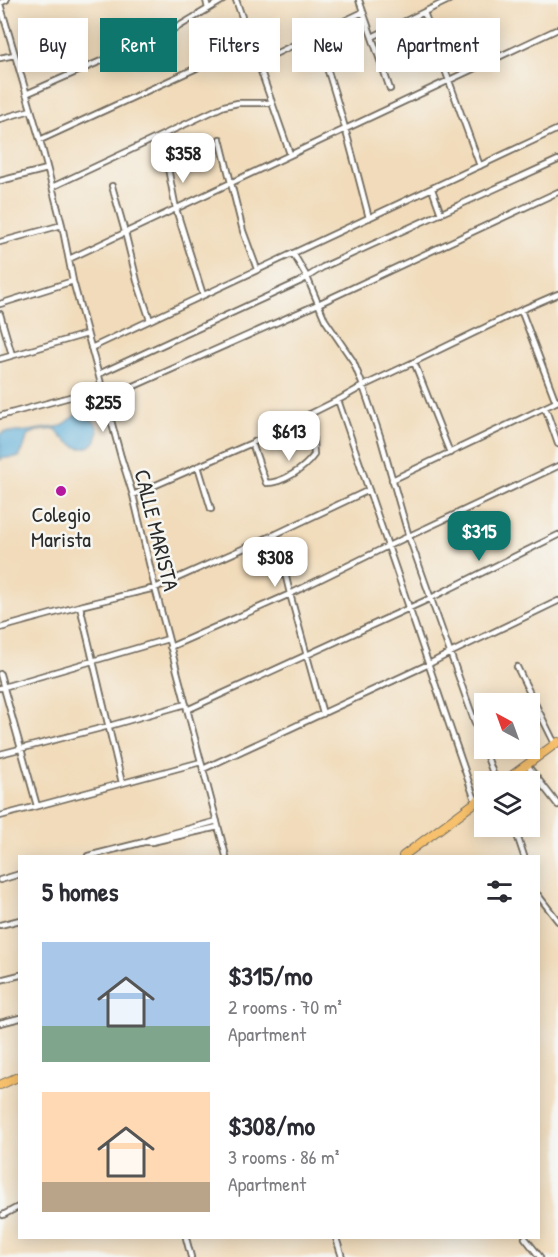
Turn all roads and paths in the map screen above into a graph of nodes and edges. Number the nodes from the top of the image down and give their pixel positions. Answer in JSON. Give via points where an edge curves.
{"nodes":[{"id":1,"x":6,"y":0,"type":"edge"},
{"id":2,"x":206,"y":0,"type":"edge"},
{"id":3,"x":223,"y":0,"type":"edge"},
{"id":4,"x":236,"y":0,"type":"edge"},
{"id":5,"x":359,"y":0,"type":"edge"},
{"id":6,"x":449,"y":0,"type":"edge"},
{"id":7,"x":0,"y":3,"type":"edge"},
{"id":8,"x":208,"y":9,"type":"junction"},
{"id":9,"x":363,"y":12,"type":"junction"},
{"id":10,"x":424,"y":12,"type":"junction"},
{"id":11,"x":242,"y":18,"type":"edge"},
{"id":12,"x":350,"y":18,"type":"edge"},
{"id":13,"x":558,"y":29,"type":"edge"},
{"id":14,"x":372,"y":37,"type":"junction"},
{"id":15,"x":14,"y":55,"type":"junction"},
{"id":16,"x":0,"y":58,"type":"edge"},
{"id":17,"x":189,"y":72,"type":"edge"},
{"id":18,"x":261,"y":72,"type":"edge"},
{"id":19,"x":329,"y":72,"type":"edge"},
{"id":20,"x":449,"y":80,"type":"junction"},
{"id":21,"x":390,"y":89,"type":"dead end"},
{"id":22,"x":26,"y":94,"type":"junction"},
{"id":23,"x":272,"y":103,"type":"junction"},
{"id":24,"x":31,"y":110,"type":"junction"},
{"id":25,"x":0,"y":119,"type":"edge"},
{"id":26,"x":346,"y":128,"type":"junction"},
{"id":27,"x":558,"y":129,"type":"edge"},
{"id":28,"x":220,"y":139,"type":"dead end"},
{"id":29,"x":40,"y":140,"type":"junction"},
{"id":30,"x":290,"y":154,"type":"junction"},
{"id":31,"x":558,"y":160,"type":"edge"},
{"id":32,"x":167,"y":163,"type":"dead end"},
{"id":33,"x":480,"y":166,"type":"junction"},
{"id":34,"x":47,"y":169,"type":"junction"},
{"id":35,"x":0,"y":182,"type":"edge"},
{"id":36,"x":231,"y":182,"type":"junction"},
{"id":37,"x":112,"y":186,"type":"dead end"},
{"id":38,"x":52,"y":187,"type":"junction"},
{"id":39,"x":432,"y":189,"type":"junction"},
{"id":40,"x":558,"y":192,"type":"edge"},
{"id":41,"x":176,"y":209,"type":"junction"},
{"id":42,"x":441,"y":213,"type":"junction"},
{"id":43,"x":369,"y":218,"type":"junction"},
{"id":44,"x":62,"y":225,"type":"junction"},
{"id":45,"x":126,"y":232,"type":"junction"},
{"id":46,"x":0,"y":242,"type":"edge"},
{"id":47,"x":293,"y":252,"type":"junction"},
{"id":48,"x":69,"y":259,"type":"junction"},
{"id":49,"x":257,"y":269,"type":"junction"},
{"id":50,"x":307,"y":277,"type":"junction"},
{"id":51,"x":73,"y":282,"type":"junction"},
{"id":52,"x":558,"y":294,"type":"edge"},
{"id":53,"x":203,"y":295,"type":"junction"},
{"id":54,"x":0,"y":304,"type":"edge"},
{"id":55,"x":318,"y":304,"type":"junction"},
{"id":56,"x":521,"y":310,"type":"junction"},
{"id":57,"x":0,"y":314,"type":"edge"},
{"id":58,"x":150,"y":320,"type":"junction"},
{"id":59,"x":87,"y":334,"type":"junction"},
{"id":60,"x":91,"y":348,"type":"junction"},
{"id":61,"x":12,"y":355,"type":"junction"},
{"id":62,"x":0,"y":359,"type":"edge"},
{"id":63,"x":414,"y":362,"type":"junction"},
{"id":64,"x":99,"y":374,"type":"junction"},
{"id":65,"x":363,"y":386,"type":"junction"},
{"id":66,"x":103,"y":388,"type":"junction"},
{"id":67,"x":105,"y":399,"type":"junction"},
{"id":68,"x":338,"y":400,"type":"junction"},
{"id":69,"x":557,"y":401,"type":"edge"},
{"id":70,"x":545,"y":407,"type":"junction"},
{"id":71,"x":310,"y":414,"type":"junction"},
{"id":72,"x":0,"y":416,"type":"edge"},
{"id":73,"x":252,"y":442,"type":"junction"},
{"id":74,"x":558,"y":444,"type":"edge"},
{"id":75,"x":450,"y":453,"type":"junction"},
{"id":76,"x":198,"y":466,"type":"junction"},
{"id":77,"x":558,"y":466,"type":"edge"},
{"id":78,"x":392,"y":480,"type":"junction"},
{"id":79,"x":369,"y":490,"type":"junction"},
{"id":80,"x":133,"y":495,"type":"junction"},
{"id":81,"x":211,"y":509,"type":"dead end"},
{"id":82,"x":276,"y":534,"type":"junction"},
{"id":83,"x":558,"y":535,"type":"edge"},
{"id":84,"x":409,"y":537,"type":"junction"},
{"id":85,"x":388,"y":546,"type":"junction"},
{"id":86,"x":155,"y":588,"type":"junction"},
{"id":87,"x":290,"y":594,"type":"junction"},
{"id":88,"x":431,"y":598,"type":"junction"},
{"id":89,"x":558,"y":601,"type":"edge"},
{"id":90,"x":80,"y":606,"type":"junction"},
{"id":91,"x":409,"y":608,"type":"junction"},
{"id":92,"x":0,"y":628,"type":"edge"},
{"id":93,"x":168,"y":639,"type":"junction"},
{"id":94,"x":170,"y":647,"type":"junction"},
{"id":95,"x":450,"y":653,"type":"junction"},
{"id":96,"x":306,"y":656,"type":"junction"},
{"id":97,"x":93,"y":662,"type":"junction"},
{"id":98,"x":429,"y":664,"type":"junction"},
{"id":99,"x":517,"y":667,"type":"dead end"},
{"id":100,"x":0,"y":674,"type":"edge"},
{"id":101,"x":2,"y":688,"type":"edge"},
{"id":102,"x":186,"y":704,"type":"junction"},
{"id":103,"x":187,"y":710,"type":"junction"},
{"id":104,"x":323,"y":714,"type":"junction"},
{"id":105,"x":109,"y":726,"type":"junction"},
{"id":106,"x":556,"y":743,"type":"edge"},
{"id":107,"x":21,"y":749,"type":"junction"},
{"id":108,"x":0,"y":754,"type":"edge"},
{"id":109,"x":201,"y":762,"type":"junction"},
{"id":110,"x":527,"y":765,"type":"junction"},
{"id":111,"x":203,"y":769,"type":"junction"},
{"id":112,"x":492,"y":771,"type":"edge"},
{"id":113,"x":519,"y":771,"type":"edge"},
{"id":114,"x":474,"y":779,"type":"edge"},
{"id":115,"x":122,"y":783,"type":"junction"},
{"id":116,"x":474,"y":805,"type":"edge"},
{"id":117,"x":558,"y":805,"type":"edge"},
{"id":118,"x":37,"y":806,"type":"junction"},
{"id":119,"x":0,"y":816,"type":"edge"},
{"id":120,"x":218,"y":824,"type":"junction"},
{"id":121,"x":518,"y":837,"type":"edge"},
{"id":122,"x":92,"y":855,"type":"edge"},
{"id":123,"x":226,"y":855,"type":"edge"},
{"id":124,"x":404,"y":855,"type":"edge"},
{"id":125,"x":524,"y":855,"type":"edge"},
{"id":126,"x":18,"y":875,"type":"edge"},
{"id":127,"x":0,"y":880,"type":"edge"},
{"id":128,"x":540,"y":897,"type":"edge"},
{"id":129,"x":556,"y":913,"type":"edge"},
{"id":130,"x":18,"y":920,"type":"edge"},
{"id":131,"x":558,"y":921,"type":"edge"},
{"id":132,"x":0,"y":925,"type":"edge"},
{"id":133,"x":18,"y":976,"type":"edge"},
{"id":134,"x":0,"y":980,"type":"edge"},
{"id":135,"x":18,"y":1018,"type":"edge"},
{"id":136,"x":0,"y":1023,"type":"edge"},
{"id":137,"x":18,"y":1077,"type":"edge"},
{"id":138,"x":0,"y":1085,"type":"edge"},
{"id":139,"x":18,"y":1207,"type":"edge"},
{"id":140,"x":3,"y":1215,"type":"dead end"},
{"id":141,"x":186,"y":1239,"type":"edge"},
{"id":142,"x":336,"y":1239,"type":"edge"},
{"id":143,"x":526,"y":1239,"type":"edge"},
{"id":144,"x":191,"y":1257,"type":"edge"},
{"id":145,"x":342,"y":1257,"type":"edge"},
{"id":146,"x":540,"y":1257,"type":"edge"}],
"edges":[{"from":1,"to":7,"type":"street"},
{"from":2,"to":8,"type":"street"},
{"from":3,"to":8,"type":"street"},
{"from":4,"to":11,"type":"street"},
{"from":5,"to":9,"type":"street"},
{"from":6,"to":10,"type":"street"},
{"from":7,"to":15,"type":"street","name":"CALLE MARISTA"},
{"from":8,"to":22,"type":"street","via":[[176,28]]},
{"from":9,"to":12,"type":"street"},
{"from":9,"to":14,"type":"street"},
{"from":10,"to":14,"type":"street"},
{"from":10,"to":20,"type":"street"},
{"from":13,"to":20,"type":"street"},
{"from":14,"to":21,"type":"street"},
{"from":15,"to":16,"type":"street"},
{"from":15,"to":22,"type":"street","name":"CALLE MARISTA"},
{"from":17,"to":29,"type":"street"},
{"from":18,"to":23,"type":"street"},
{"from":19,"to":26,"type":"street"},
{"from":20,"to":26,"type":"street"},
{"from":20,"to":33,"type":"street"},
{"from":22,"to":24,"type":"street","name":"CALLE MARISTA"},
{"from":23,"to":30,"type":"street"},
{"from":23,"to":38,"type":"street","via":[[224,106]]},
{"from":24,"to":25,"type":"street"},
{"from":24,"to":29,"type":"street","name":"CALLE MARISTA"},
{"from":26,"to":30,"type":"street"},
{"from":26,"to":43,"type":"street"},
{"from":27,"to":33,"type":"street"},
{"from":28,"to":36,"type":"street"},
{"from":29,"to":34,"type":"street","name":"CALLE MARISTA"},
{"from":30,"to":36,"type":"street"},
{"from":31,"to":42,"type":"street"},
{"from":32,"to":41,"type":"street"},
{"from":33,"to":39,"type":"street"},
{"from":34,"to":35,"type":"street"},
{"from":34,"to":38,"type":"street","name":"CALLE MARISTA"},
{"from":36,"to":41,"type":"street"},
{"from":36,"to":49,"type":"street"},
{"from":37,"to":45,"type":"street"},
{"from":38,"to":44,"type":"street","name":"CALLE MARISTA"},
{"from":39,"to":42,"type":"street"},
{"from":39,"to":43,"type":"street"},
{"from":40,"to":55,"type":"street"},
{"from":41,"to":45,"type":"street"},
{"from":41,"to":53,"type":"street"},
{"from":42,"to":50,"type":"street"},
{"from":43,"to":47,"type":"street"},
{"from":44,"to":46,"type":"street"},
{"from":44,"to":48,"type":"street","name":"CALLE MARISTA"},
{"from":45,"to":48,"type":"street"},
{"from":45,"to":58,"type":"street"},
{"from":47,"to":49,"type":"street"},
{"from":47,"to":50,"type":"street"},
{"from":48,"to":51,"type":"street","name":"CALLE MARISTA"},
{"from":49,"to":53,"type":"street"},
{"from":50,"to":55,"type":"street"},
{"from":50,"to":64,"type":"street"},
{"from":51,"to":54,"type":"street"},
{"from":51,"to":59,"type":"street","name":"CALLE MARISTA"},
{"from":52,"to":56,"type":"street"},
{"from":53,"to":58,"type":"street"},
{"from":55,"to":65,"type":"street","via":[[353,361]]},
{"from":55,"to":67,"type":"street"},
{"from":56,"to":63,"type":"street"},
{"from":56,"to":69,"type":"street"},
{"from":57,"to":61,"type":"street"},
{"from":58,"to":60,"type":"street"},
{"from":59,"to":60,"type":"street","name":"CALLE MARISTA"},
{"from":59,"to":61,"type":"street"},
{"from":60,"to":64,"type":"street","name":"CALLE MARISTA"},
{"from":61,"to":62,"type":"street"},
{"from":63,"to":65,"type":"street"},
{"from":63,"to":75,"type":"street"},
{"from":64,"to":66,"type":"street","name":"CALLE MARISTA"},
{"from":65,"to":68,"type":"street"},
{"from":65,"to":78,"type":"street"},
{"from":66,"to":67,"type":"street","name":"CALLE MARISTA"},
{"from":66,"to":72,"type":"street"},
{"from":67,"to":80,"type":"street","name":"CALLE MARISTA"},
{"from":68,"to":71,"type":"street"},
{"from":68,"to":79,"type":"street"},
{"from":69,"to":70,"type":"street"},
{"from":70,"to":74,"type":"street"},
{"from":70,"to":75,"type":"street"},
{"from":71,"to":73,"type":"street"},
{"from":71,"to":73,"type":"street","via":[[314,455],[280,481],[266,483]]},
{"from":73,"to":76,"type":"street"},
{"from":75,"to":78,"type":"street"},
{"from":76,"to":80,"type":"street"},
{"from":76,"to":81,"type":"street"},
{"from":77,"to":84,"type":"street"},
{"from":78,"to":84,"type":"street"},
{"from":79,"to":82,"type":"street"},
{"from":79,"to":85,"type":"street"},
{"from":80,"to":86,"type":"street","name":"CALLE MARISTA"},
{"from":82,"to":86,"type":"street"},
{"from":82,"to":87,"type":"street"},
{"from":83,"to":88,"type":"street"},
{"from":84,"to":85,"type":"street"},
{"from":84,"to":88,"type":"street"},
{"from":85,"to":87,"type":"street"},
{"from":85,"to":91,"type":"street"},
{"from":86,"to":90,"type":"street"},
{"from":86,"to":93,"type":"street","name":"CALLE MARISTA"},
{"from":87,"to":94,"type":"street"},
{"from":87,"to":96,"type":"street"},
{"from":88,"to":91,"type":"street"},
{"from":88,"to":95,"type":"street"},
{"from":89,"to":95,"type":"street"},
{"from":90,"to":92,"type":"street"},
{"from":90,"to":97,"type":"street"},
{"from":91,"to":96,"type":"street"},
{"from":91,"to":98,"type":"street"},
{"from":93,"to":94,"type":"street","name":"CALLE MARISTA"},
{"from":93,"to":97,"type":"street"},
{"from":94,"to":102,"type":"street","name":"CALLE MARISTA"},
{"from":95,"to":98,"type":"street"},
{"from":95,"to":112,"type":"street"},
{"from":96,"to":103,"type":"street"},
{"from":96,"to":104,"type":"street"},
{"from":97,"to":101,"type":"street"},
{"from":97,"to":105,"type":"street"},
{"from":98,"to":104,"type":"street"},
{"from":98,"to":114,"type":"street"},
{"from":99,"to":106,"type":"street"},
{"from":100,"to":101,"type":"street"},
{"from":101,"to":107,"type":"street"},
{"from":102,"to":103,"type":"street","name":"CALLE MARISTA"},
{"from":102,"to":105,"type":"street"},
{"from":103,"to":109,"type":"street","name":"CALLE MARISTA"},
{"from":104,"to":111,"type":"street"},
{"from":105,"to":107,"type":"street"},
{"from":105,"to":115,"type":"street"},
{"from":106,"to":110,"type":"main road"},
{"from":107,"to":108,"type":"street"},
{"from":107,"to":118,"type":"street"},
{"from":109,"to":111,"type":"street","name":"CALLE MARISTA"},
{"from":109,"to":115,"type":"street"},
{"from":110,"to":113,"type":"main road"},
{"from":110,"to":117,"type":"street"},
{"from":111,"to":120,"type":"street","name":"CALLE MARISTA"},
{"from":115,"to":118,"type":"street"},
{"from":116,"to":124,"type":"main road"},
{"from":118,"to":119,"type":"street"},
{"from":120,"to":122,"type":"street"},
{"from":120,"to":123,"type":"street","name":"CALLE MARISTA"},
{"from":121,"to":125,"type":"street"},
{"from":126,"to":127,"type":"street"},
{"from":128,"to":129,"type":"street"},
{"from":129,"to":131,"type":"street"},
{"from":130,"to":132,"type":"street"},
{"from":133,"to":134,"type":"street"},
{"from":135,"to":136,"type":"street"},
{"from":137,"to":138,"type":"main road"},
{"from":139,"to":140,"type":"street"},
{"from":141,"to":144,"type":"street"},
{"from":142,"to":145,"type":"street"},
{"from":143,"to":146,"type":"street"}]}
